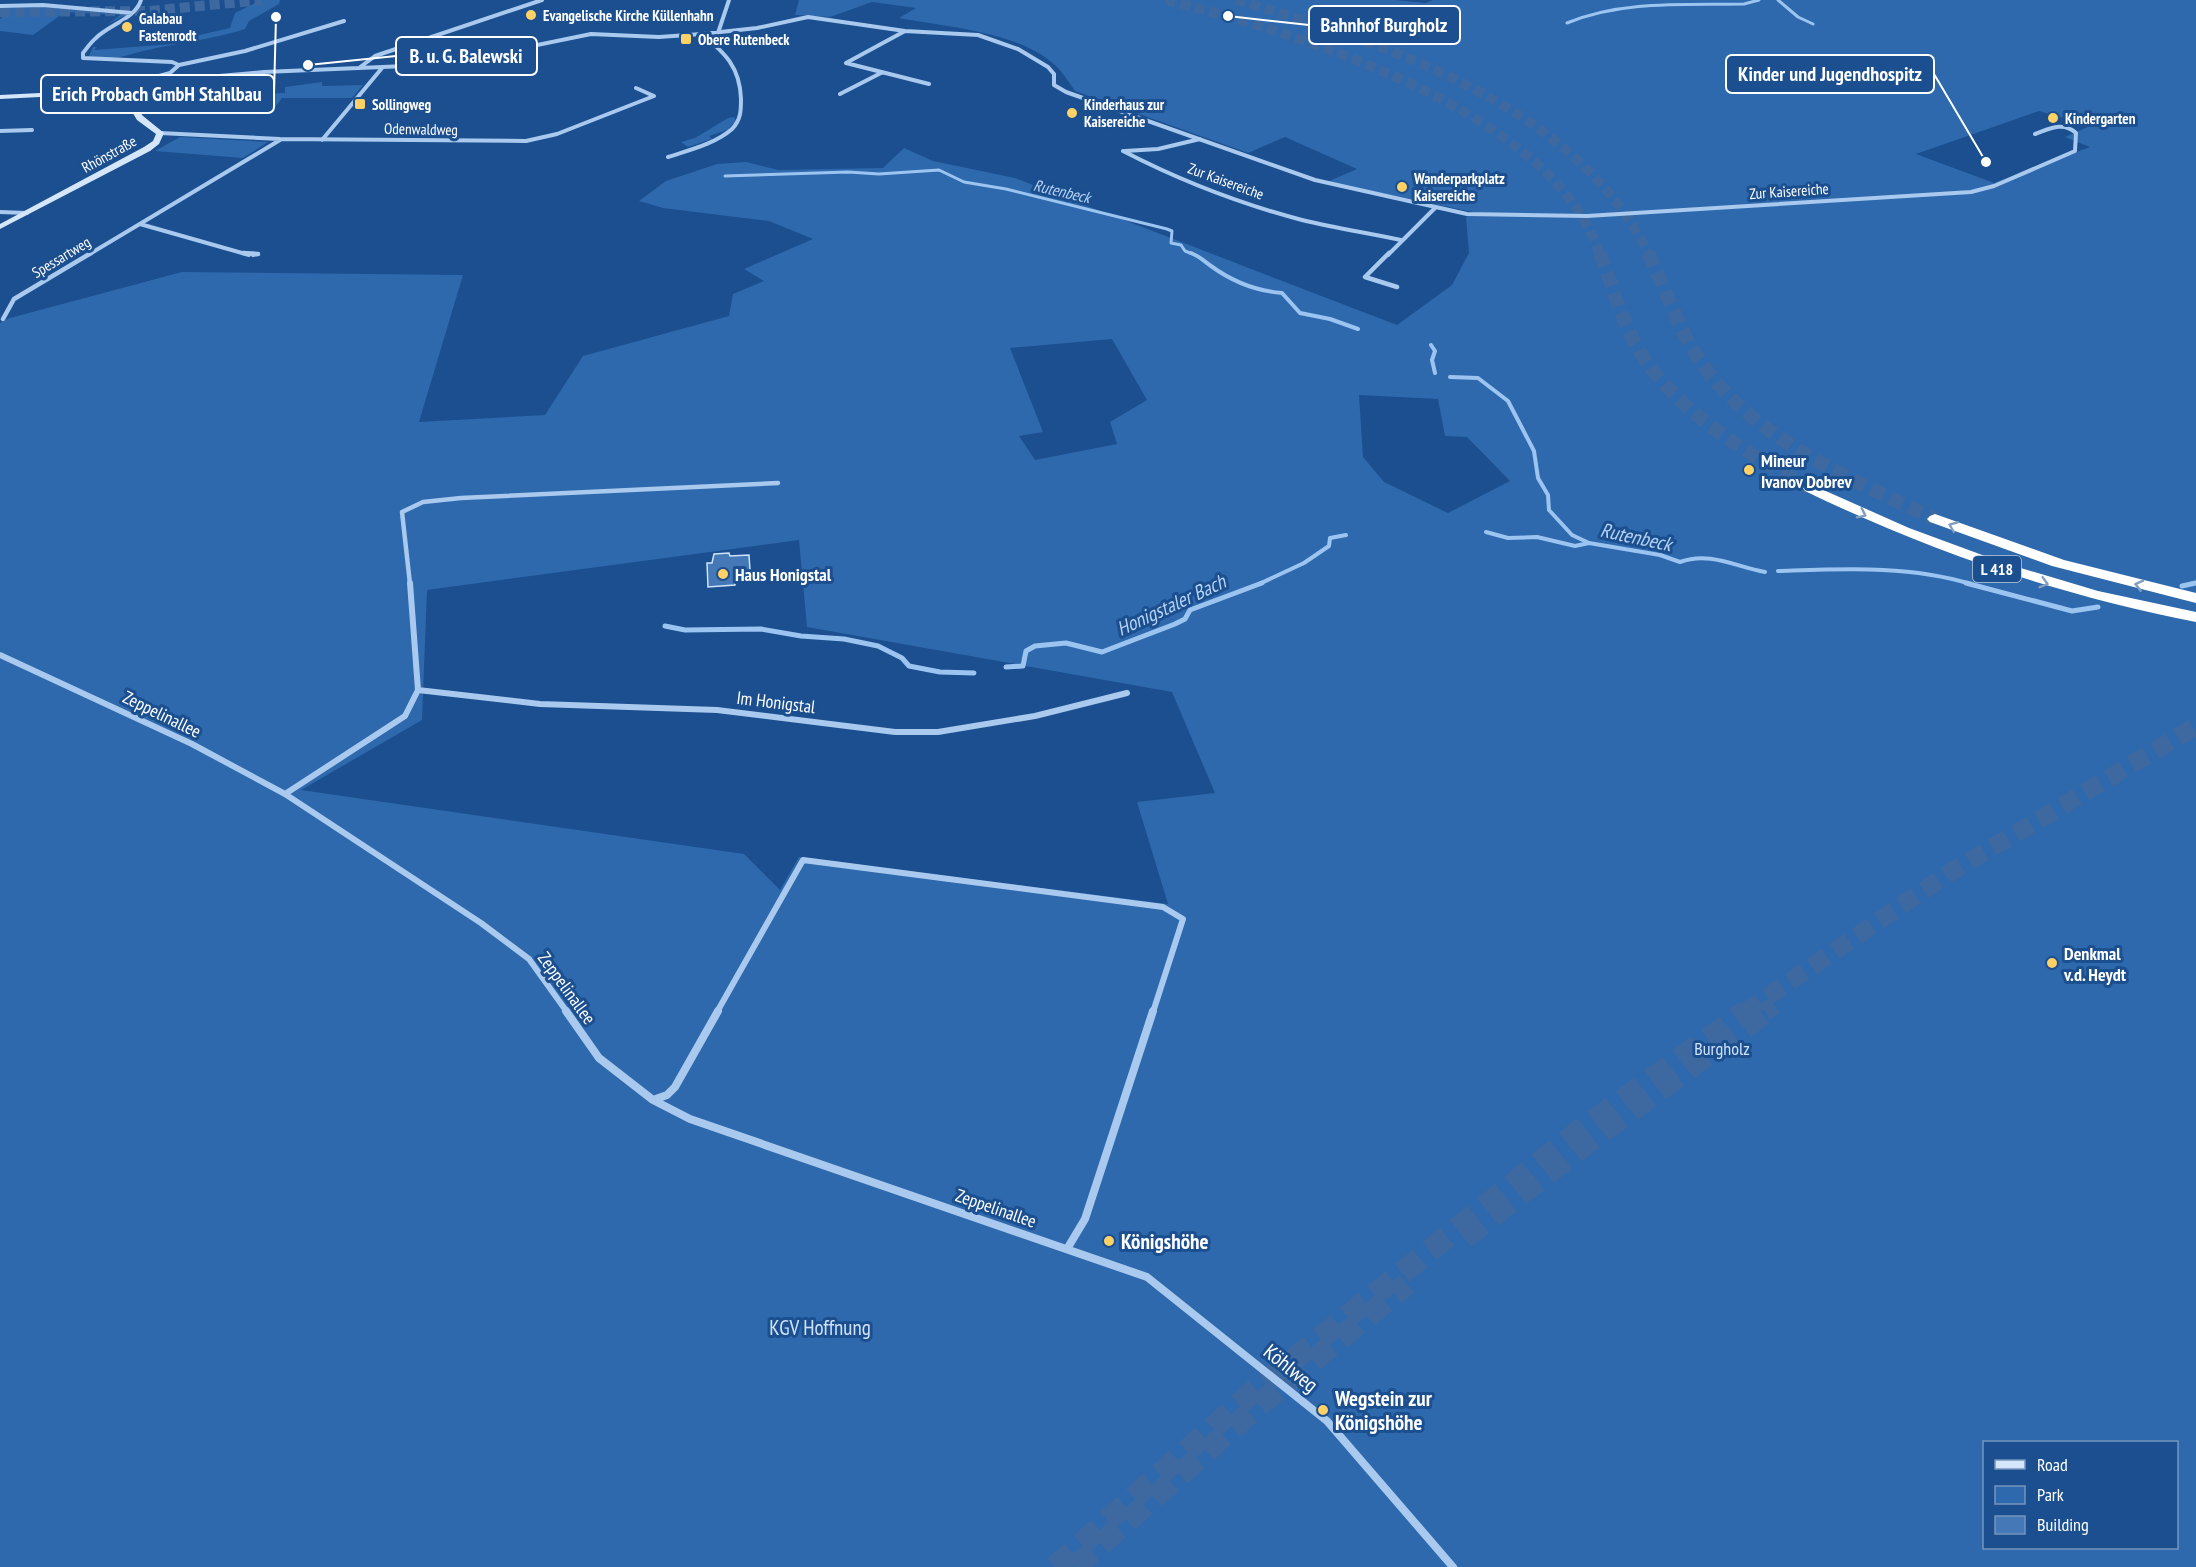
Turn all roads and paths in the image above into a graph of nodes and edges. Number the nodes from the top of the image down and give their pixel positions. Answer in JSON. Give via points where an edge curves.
{"nodes":[{"id":1,"x":141,"y":0,"type":"edge"},
{"id":2,"x":542,"y":0,"type":"edge"},
{"id":3,"x":729,"y":0,"type":"edge"},
{"id":4,"x":0,"y":6,"type":"edge"},
{"id":5,"x":132,"y":13,"type":"junction"},
{"id":6,"x":344,"y":21,"type":"dead end"},
{"id":7,"x":905,"y":31,"type":"junction"},
{"id":8,"x":718,"y":33,"type":"junction"},
{"id":9,"x":702,"y":34,"type":"junction"},
{"id":10,"x":179,"y":65,"type":"junction"},
{"id":11,"x":359,"y":68,"type":"junction"},
{"id":12,"x":382,"y":68,"type":"junction"},
{"id":13,"x":882,"y":73,"type":"junction"},
{"id":14,"x":139,"y":83,"type":"junction"},
{"id":15,"x":929,"y":84,"type":"dead end"},
{"id":16,"x":636,"y":88,"type":"dead end"},
{"id":17,"x":97,"y":94,"type":"junction"},
{"id":18,"x":840,"y":94,"type":"dead end"},
{"id":19,"x":0,"y":97,"type":"edge"},
{"id":20,"x":32,"y":130,"type":"dead end"},
{"id":21,"x":0,"y":131,"type":"edge"},
{"id":22,"x":160,"y":133,"type":"junction"},
{"id":23,"x":2035,"y":134,"type":"dead end"},
{"id":24,"x":1201,"y":139,"type":"junction"},
{"id":25,"x":280,"y":140,"type":"junction"},
{"id":26,"x":321,"y":140,"type":"junction"},
{"id":27,"x":668,"y":157,"type":"dead end"},
{"id":28,"x":1435,"y":208,"type":"junction"},
{"id":29,"x":0,"y":212,"type":"edge"},
{"id":30,"x":28,"y":213,"type":"junction"},
{"id":31,"x":140,"y":224,"type":"junction"},
{"id":32,"x":0,"y":227,"type":"edge"},
{"id":33,"x":1401,"y":240,"type":"junction"},
{"id":34,"x":258,"y":254,"type":"dead end"},
{"id":35,"x":1397,"y":287,"type":"dead end"},
{"id":36,"x":3,"y":318,"type":"dead end"},
{"id":37,"x":778,"y":483,"type":"dead end"},
{"id":38,"x":1810,"y":488,"type":"tunnel mouth"},
{"id":39,"x":1935,"y":519,"type":"tunnel mouth"},
{"id":40,"x":2196,"y":598,"type":"edge"},
{"id":41,"x":2196,"y":617,"type":"edge"},
{"id":42,"x":0,"y":655,"type":"edge"},
{"id":43,"x":418,"y":690,"type":"junction"},
{"id":44,"x":1127,"y":693,"type":"dead end"},
{"id":45,"x":285,"y":794,"type":"junction"},
{"id":46,"x":653,"y":1100,"type":"junction"},
{"id":47,"x":1068,"y":1249,"type":"junction"},
{"id":48,"x":1453,"y":1567,"type":"edge"}],
"edges":[{"from":1,"to":5,"type":"street"},
{"from":2,"to":11,"type":"street","via":[[375,56]]},
{"from":3,"to":8,"type":"street"},
{"from":4,"to":5,"type":"street","via":[[43,5]]},
{"from":5,"to":10,"type":"street","via":[[97,37],[83,58]]},
{"from":6,"to":10,"type":"street","via":[[245,51]]},
{"from":7,"to":8,"type":"street","name":"Zur Kaisereiche","via":[[808,17]]},
{"from":7,"to":13,"type":"street","via":[[846,63]]},
{"from":7,"to":24,"type":"street","name":"Zur Kaisereiche","via":[[959,33],[998,41],[1048,67],[1054,74],[1054,85],[1066,92]]},
{"from":8,"to":9,"type":"street"},
{"from":9,"to":12,"type":"street","via":[[591,34],[484,56]]},
{"from":9,"to":27,"type":"street","via":[[736,64],[741,80],[740,117],[723,134]]},
{"from":10,"to":14,"type":"street","via":[[170,73]]},
{"from":11,"to":12,"type":"street"},
{"from":11,"to":14,"type":"street"},
{"from":12,"to":26,"type":"street"},
{"from":13,"to":15,"type":"street"},
{"from":13,"to":18,"type":"street"},
{"from":14,"to":17,"type":"street"},
{"from":16,"to":26,"type":"street","name":"Odenwaldweg","via":[[654,96],[539,139]]},
{"from":17,"to":19,"type":"street","name":"Rhönstraße"},
{"from":17,"to":22,"type":"street","name":"Rhönstraße","via":[[125,100]]},
{"from":20,"to":21,"type":"street"},
{"from":22,"to":25,"type":"street","name":"Odenwaldweg"},
{"from":22,"to":30,"type":"street","name":"Rhönstraße","via":[[147,149]]},
{"from":23,"to":28,"type":"street","name":"Zur Kaisereiche","via":[[2069,127],[2076,133],[2075,150],[1995,186],[1971,192],[1598,216],[1467,214]]},
{"from":24,"to":28,"type":"street","name":"Zur Kaisereiche","via":[[1341,188]]},
{"from":24,"to":33,"type":"street","name":"Zur Kaisereiche","via":[[1158,149],[1123,151],[1158,169],[1260,207]]},
{"from":25,"to":26,"type":"street","name":"Odenwaldweg"},
{"from":25,"to":31,"type":"street","name":"Spessartweg"},
{"from":28,"to":33,"type":"street"},
{"from":29,"to":30,"type":"street"},
{"from":30,"to":32,"type":"street","name":"Rhönstraße"},
{"from":31,"to":34,"type":"street"},
{"from":31,"to":36,"type":"street","name":"Spessartweg","via":[[14,299]]},
{"from":33,"to":35,"type":"street","via":[[1365,277]]},
{"from":37,"to":43,"type":"street","via":[[461,498],[410,507],[402,512]]},
{"from":38,"to":41,"type":"highway","number":"L 418","one_way":true,"via":[[1921,540],[2007,572]]},
{"from":40,"to":39,"type":"highway","number":"L 418","one_way":true,"via":[[2058,563]]},
{"from":42,"to":45,"type":"street","name":"Zeppelinallee","via":[[192,744]]},
{"from":43,"to":44,"type":"street","name":"Im Honigstal","via":[[540,704],[717,710],[895,732],[938,732],[981,725]]},
{"from":43,"to":45,"type":"street","via":[[405,716],[391,727]]},
{"from":45,"to":46,"type":"street","name":"Zeppelinallee","via":[[529,958],[599,1058]]},
{"from":46,"to":47,"type":"street","name":"Zeppelinallee","via":[[690,1119]]},
{"from":46,"to":47,"type":"street","via":[[675,1087],[803,860],[1163,907],[1183,919],[1085,1219]]},
{"from":47,"to":48,"type":"street","name":"Köhlweg","via":[[1147,1277],[1327,1421]]}]}
